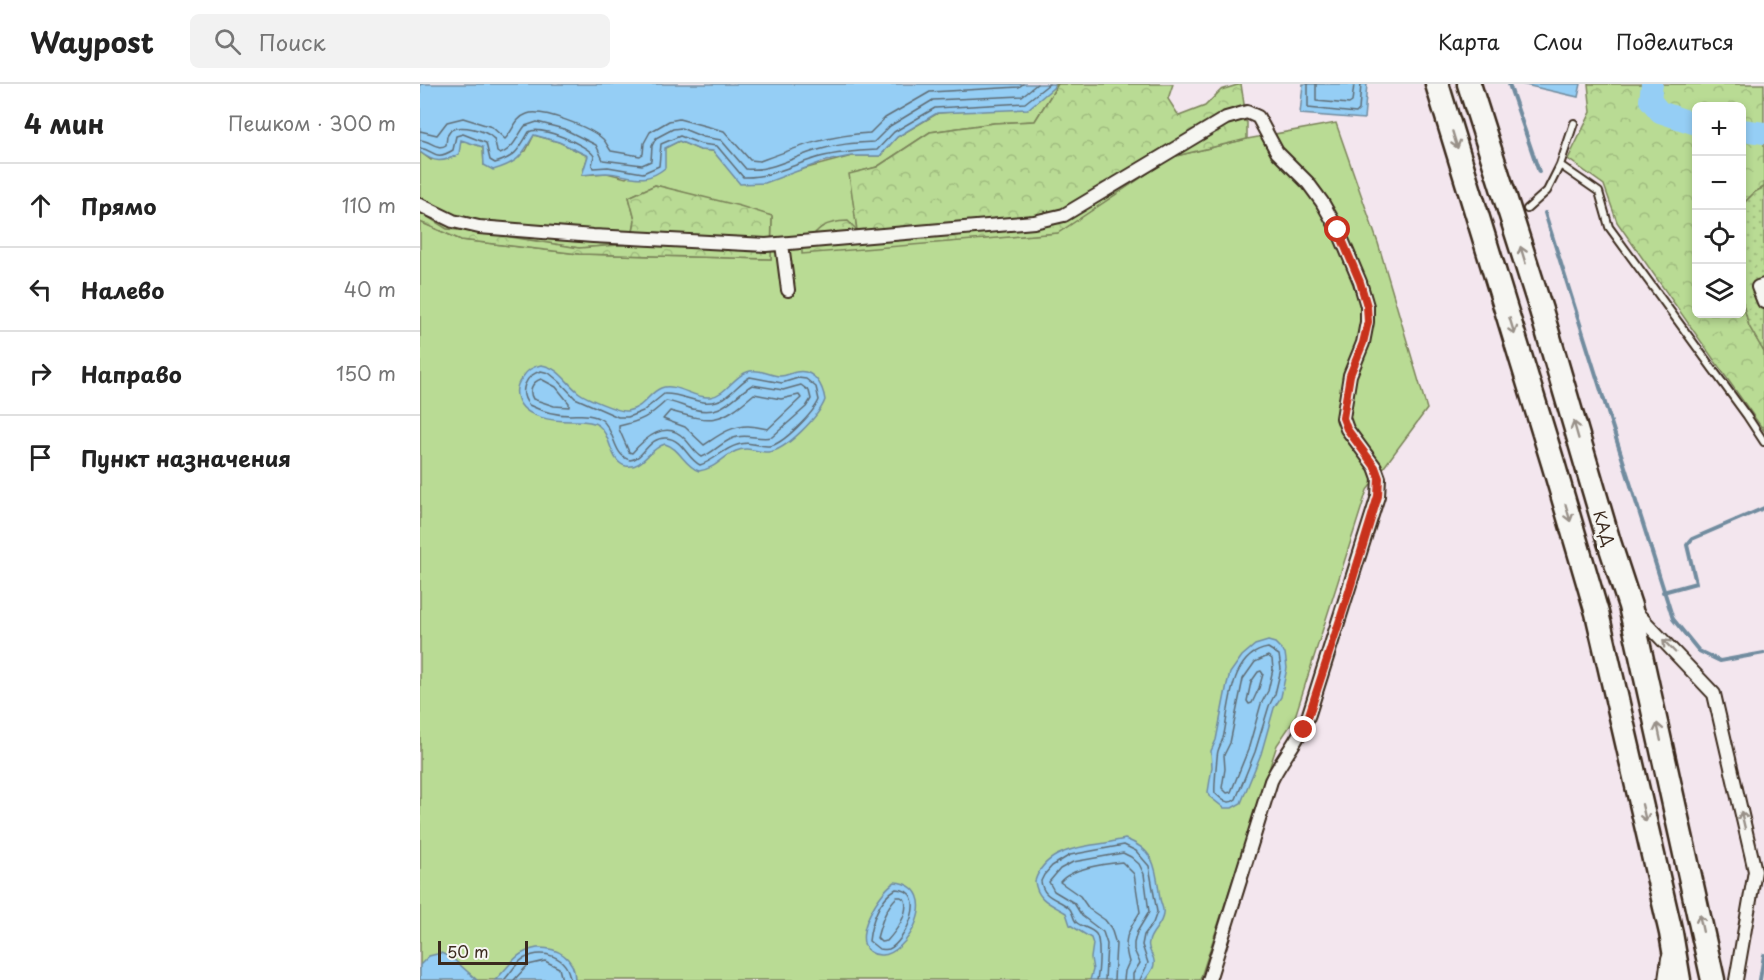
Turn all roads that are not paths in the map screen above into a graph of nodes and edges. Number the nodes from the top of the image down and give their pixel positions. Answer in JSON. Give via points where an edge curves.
{"nodes":[{"id":1,"x":1437,"y":84,"type":"edge"},
{"id":2,"x":1469,"y":84,"type":"edge"},
{"id":3,"x":1574,"y":123,"type":"dead end"},
{"id":4,"x":1560,"y":165,"type":"junction"},
{"id":5,"x":420,"y":205,"type":"edge"},
{"id":6,"x":1527,"y":209,"type":"dead end"},
{"id":7,"x":782,"y":244,"type":"junction"},
{"id":8,"x":1761,"y":286,"type":"edge"},
{"id":9,"x":788,"y":290,"type":"dead end"},
{"id":10,"x":1764,"y":302,"type":"edge"},
{"id":11,"x":1764,"y":442,"type":"edge"},
{"id":12,"x":1630,"y":606,"type":"junction"},
{"id":13,"x":1671,"y":933,"type":"junction"},
{"id":14,"x":1209,"y":980,"type":"edge"},
{"id":15,"x":1665,"y":980,"type":"edge"},
{"id":16,"x":1679,"y":980,"type":"edge"},
{"id":17,"x":1713,"y":980,"type":"edge"},
{"id":18,"x":1736,"y":980,"type":"edge"}],
"edges":[{"from":1,"to":13,"type":"highway","name":"КАД","one_way":true,"via":[[1597,613]]},
{"from":12,"to":2,"type":"highway","name":"КАД","one_way":true},
{"from":3,"to":4,"type":"lane"},
{"from":4,"to":6,"type":"lane","via":[[1547,191]]},
{"from":4,"to":11,"type":"lane","via":[[1599,192],[1609,227]]},
{"from":5,"to":7,"type":"street","via":[[453,221],[479,227]]},
{"from":7,"to":9,"type":"street"},
{"from":7,"to":14,"type":"street","via":[[1034,222],[1064,215],[1205,128],[1248,112],[1258,117],[1277,152],[1322,202],[1346,248],[1367,306],[1368,322],[1350,375],[1343,418],[1375,467],[1378,496],[1304,730],[1271,781]]},
{"from":8,"to":10,"type":"street"},
{"from":17,"to":12,"type":"highway","name":"КАД","one_way":true},
{"from":18,"to":12,"type":"street","one_way":true,"via":[[1755,872],[1714,694]]},
{"from":13,"to":15,"type":"street"},
{"from":13,"to":16,"type":"highway","name":"КАД"}]}
